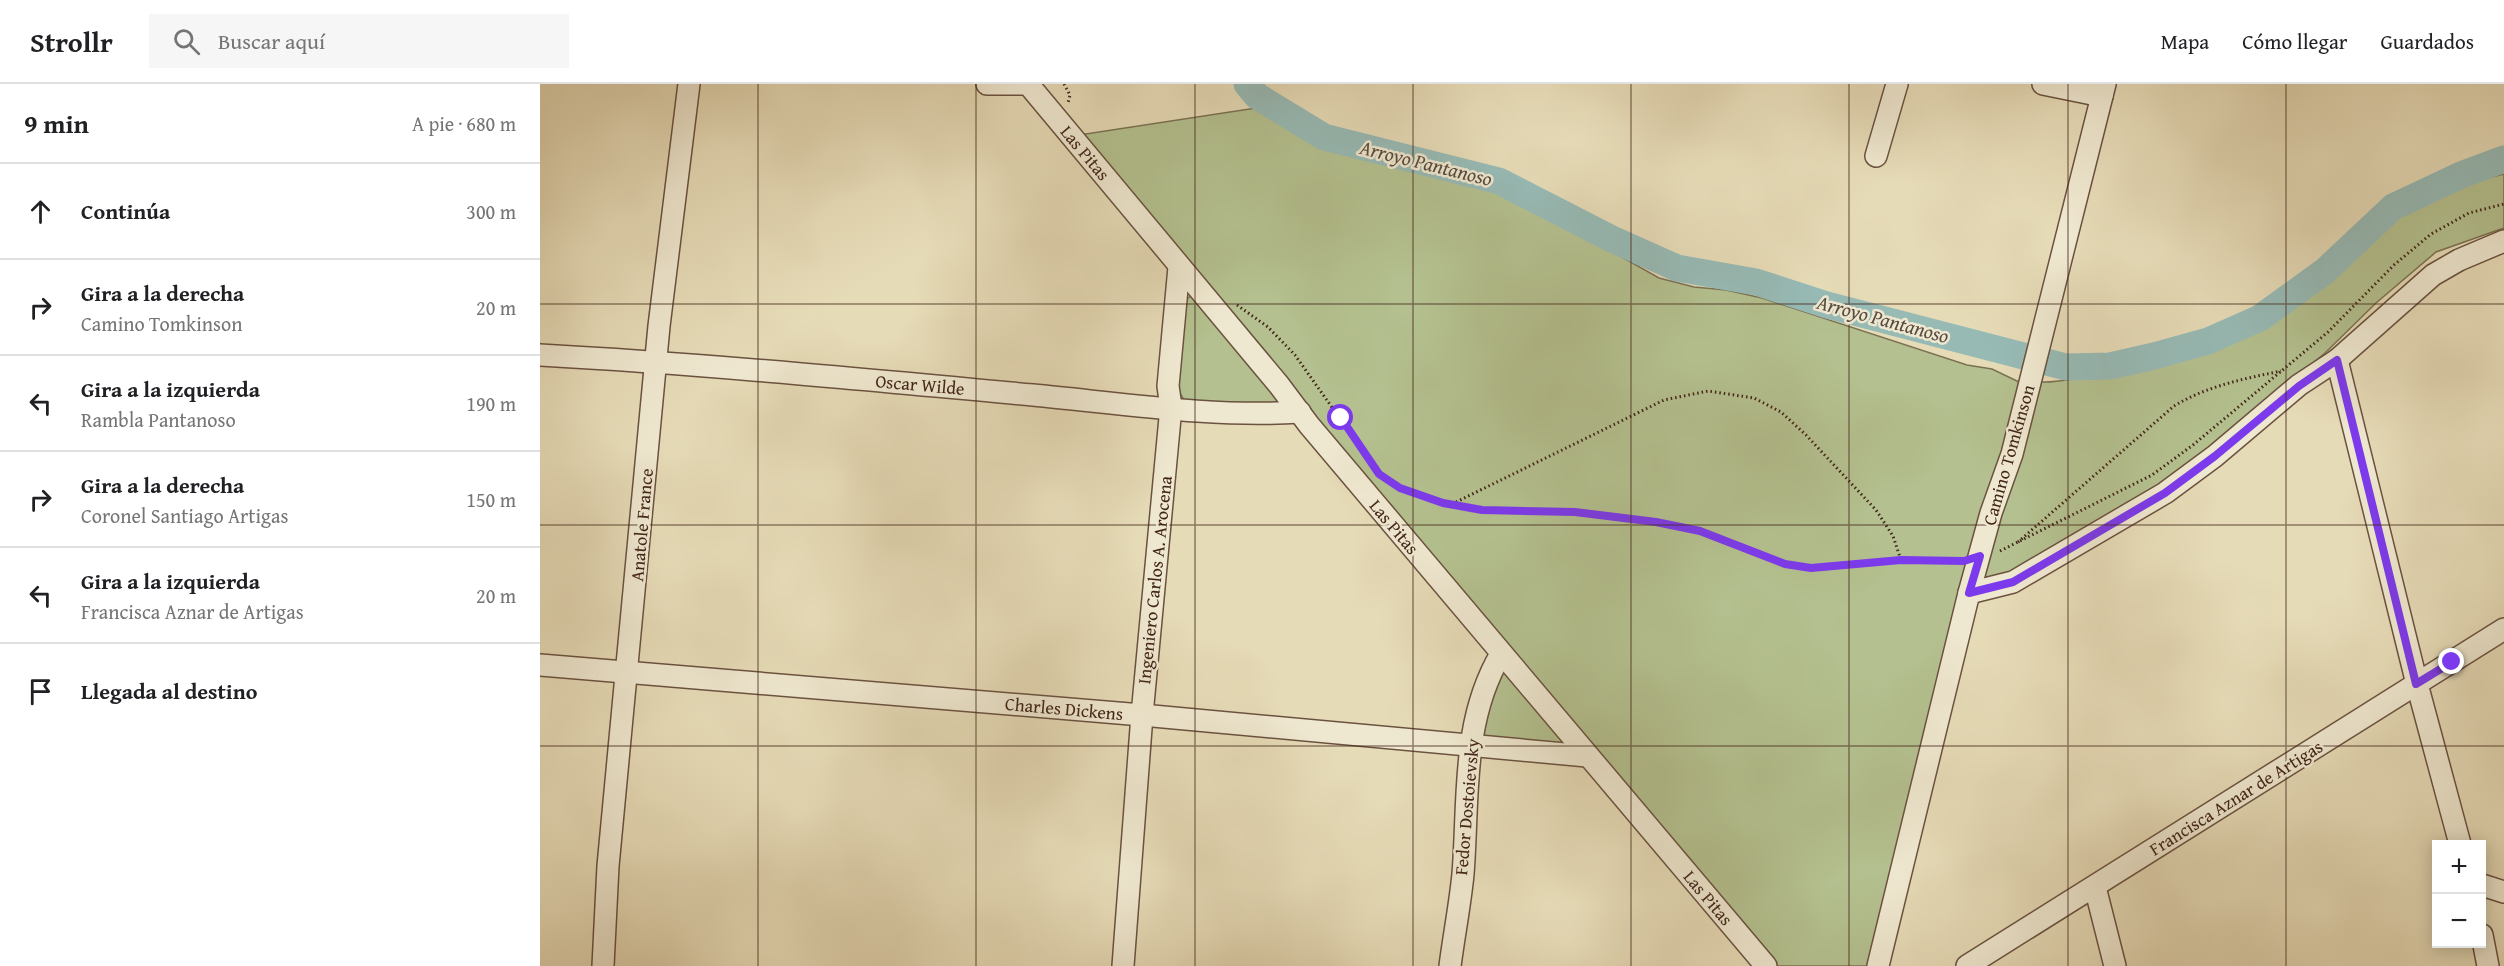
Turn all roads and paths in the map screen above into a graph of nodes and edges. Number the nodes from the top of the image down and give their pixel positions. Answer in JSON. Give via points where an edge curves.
{"nodes":[{"id":1,"x":689,"y":84,"type":"edge"},
{"id":2,"x":987,"y":84,"type":"edge"},
{"id":3,"x":1028,"y":84,"type":"edge"},
{"id":4,"x":1064,"y":84,"type":"edge"},
{"id":5,"x":1897,"y":84,"type":"edge"},
{"id":6,"x":2043,"y":84,"type":"edge"},
{"id":7,"x":2103,"y":90,"type":"edge"},
{"id":8,"x":1068,"y":106,"type":"dead end"},
{"id":9,"x":1876,"y":156,"type":"dead end"},
{"id":10,"x":2504,"y":204,"type":"edge"},
{"id":11,"x":2504,"y":241,"type":"edge"},
{"id":12,"x":1179,"y":267,"type":"junction"},
{"id":13,"x":1235,"y":304,"type":"dead end"},
{"id":14,"x":540,"y":355,"type":"edge"},
{"id":15,"x":2337,"y":360,"type":"junction"},
{"id":16,"x":656,"y":361,"type":"junction"},
{"id":17,"x":2282,"y":370,"type":"junction"},
{"id":18,"x":1171,"y":407,"type":"junction"},
{"id":19,"x":1300,"y":412,"type":"junction"},
{"id":20,"x":1450,"y":504,"type":"junction"},
{"id":21,"x":2014,"y":545,"type":"junction"},
{"id":22,"x":1980,"y":556,"type":"junction"},
{"id":23,"x":1901,"y":560,"type":"junction"},
{"id":24,"x":1969,"y":593,"type":"junction"},
{"id":25,"x":2504,"y":629,"type":"edge"},
{"id":26,"x":1501,"y":654,"type":"junction"},
{"id":27,"x":540,"y":665,"type":"edge"},
{"id":28,"x":628,"y":674,"type":"junction"},
{"id":29,"x":2416,"y":684,"type":"junction"},
{"id":30,"x":1142,"y":715,"type":"junction"},
{"id":31,"x":1470,"y":745,"type":"junction"},
{"id":32,"x":1587,"y":756,"type":"junction"},
{"id":33,"x":2459,"y":840,"type":"edge"},
{"id":34,"x":2095,"y":887,"type":"junction"},
{"id":35,"x":2486,"y":887,"type":"edge"},
{"id":36,"x":2504,"y":892,"type":"edge"},
{"id":37,"x":2484,"y":948,"type":"edge"},
{"id":38,"x":603,"y":966,"type":"edge"},
{"id":39,"x":1124,"y":966,"type":"edge"},
{"id":40,"x":1450,"y":966,"type":"edge"},
{"id":41,"x":1766,"y":966,"type":"edge"},
{"id":42,"x":1878,"y":966,"type":"edge"},
{"id":43,"x":1967,"y":966,"type":"edge"},
{"id":44,"x":2115,"y":966,"type":"edge"},
{"id":45,"x":2488,"y":966,"type":"edge"}],
"edges":[{"from":1,"to":16,"type":"street","name":"Anatole France"},
{"from":2,"to":3,"type":"street"},
{"from":3,"to":12,"type":"street","name":"Las Pitas"},
{"from":4,"to":8,"type":"path","via":[[1070,95]]},
{"from":5,"to":9,"type":"street"},
{"from":6,"to":7,"type":"street"},
{"from":7,"to":22,"type":"street","name":"Camino Tomkinson","via":[[2012,454]]},
{"from":10,"to":17,"type":"path","via":[[2469,213],[2431,234]]},
{"from":11,"to":15,"type":"street","via":[[2433,275]]},
{"from":12,"to":18,"type":"street","name":"Ingeniero Carlos A. Arocena","via":[[1168,386]]},
{"from":12,"to":19,"type":"street","name":"Las Pitas"},
{"from":13,"to":20,"type":"path","via":[[1268,327],[1295,355],[1379,474],[1400,488]]},
{"from":14,"to":16,"type":"street","name":"Oscar Wilde"},
{"from":15,"to":24,"type":"street","via":[[2165,493],[2013,582]]},
{"from":15,"to":29,"type":"street"},
{"from":16,"to":18,"type":"street","name":"Oscar Wilde"},
{"from":16,"to":28,"type":"street","name":"Anatole France"},
{"from":17,"to":21,"type":"path","via":[[2152,475]]},
{"from":17,"to":21,"type":"path","via":[[2218,385],[2174,406]]},
{"from":18,"to":19,"type":"street","name":"Oscar Wilde"},
{"from":18,"to":30,"type":"street","name":"Ingeniero Carlos A. Arocena"},
{"from":19,"to":26,"type":"street","name":"Las Pitas"},
{"from":20,"to":23,"type":"path","via":[[1482,510],[1575,512],[1656,522],[1700,531],[1785,564],[1811,568]]},
{"from":20,"to":23,"type":"path","via":[[1664,400],[1708,391],[1754,398],[1781,412],[1876,510],[1893,536]]},
{"from":21,"to":22,"type":"path"},
{"from":22,"to":23,"type":"path","via":[[1964,561]]},
{"from":22,"to":24,"type":"street","name":"Camino Tomkinson"},
{"from":24,"to":42,"type":"street","name":"Camino Tomkinson"},
{"from":25,"to":29,"type":"street","name":"Francisca Aznar de Artigas"},
{"from":26,"to":31,"type":"street","name":"Fedor Dostoievsky","via":[[1482,690]]},
{"from":26,"to":32,"type":"street","name":"Las Pitas"},
{"from":27,"to":28,"type":"street","name":"Charles Dickens"},
{"from":28,"to":30,"type":"street","name":"Charles Dickens"},
{"from":28,"to":38,"type":"street","name":"Anatole France","via":[[608,866]]},
{"from":29,"to":33,"type":"street"},
{"from":29,"to":34,"type":"street","name":"Francisca Aznar de Artigas"},
{"from":30,"to":31,"type":"street","name":"Charles Dickens"},
{"from":30,"to":39,"type":"street","name":"Ingeniero Carlos A. Arocena"},
{"from":31,"to":32,"type":"street","name":"Charles Dickens"},
{"from":31,"to":40,"type":"street","name":"Fedor Dostoievsky","via":[[1463,875]]},
{"from":32,"to":41,"type":"street","name":"Las Pitas"},
{"from":34,"to":43,"type":"street","name":"Francisca Aznar de Artigas"},
{"from":34,"to":44,"type":"street"},
{"from":35,"to":36,"type":"street"},
{"from":37,"to":45,"type":"street"}]}
